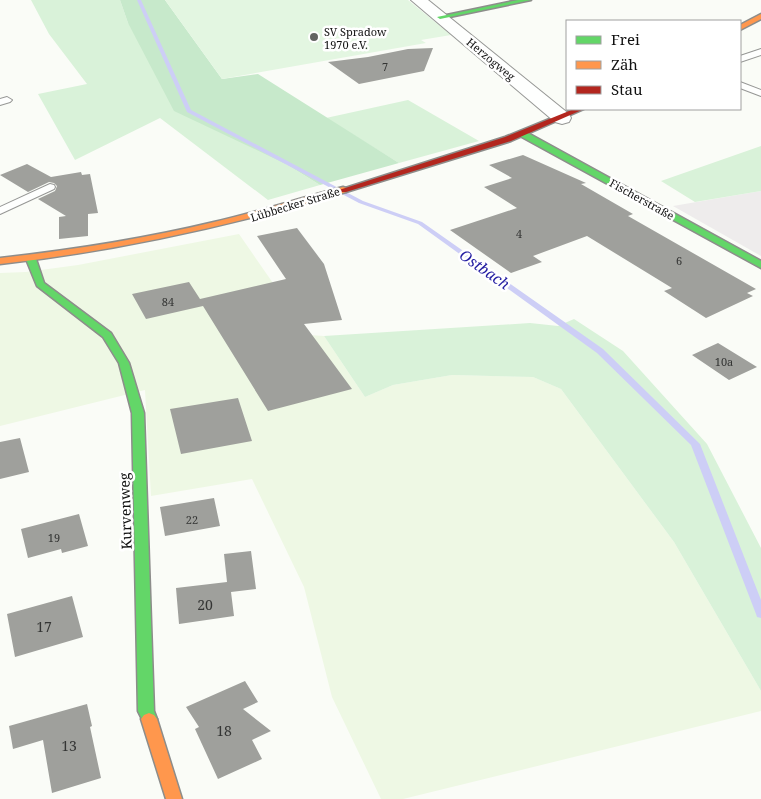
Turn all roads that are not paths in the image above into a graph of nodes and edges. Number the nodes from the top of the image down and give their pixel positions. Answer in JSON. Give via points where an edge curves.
{"nodes":[{"id":1,"x":419,"y":0,"type":"edge"},
{"id":2,"x":528,"y":0,"type":"edge"},
{"id":3,"x":761,"y":16,"type":"edge"},
{"id":4,"x":440,"y":17,"type":"junction"},
{"id":5,"x":741,"y":27,"type":"edge"},
{"id":6,"x":761,"y":52,"type":"edge"},
{"id":7,"x":741,"y":59,"type":"edge"},
{"id":8,"x":741,"y":85,"type":"edge"},
{"id":9,"x":761,"y":94,"type":"edge"},
{"id":10,"x":578,"y":110,"type":"edge"},
{"id":11,"x":562,"y":118,"type":"junction"},
{"id":12,"x":523,"y":134,"type":"junction"},
{"id":13,"x":50,"y":187,"type":"dead end"},
{"id":14,"x":0,"y":211,"type":"edge"},
{"id":15,"x":31,"y":258,"type":"junction"},
{"id":16,"x":0,"y":261,"type":"edge"},
{"id":17,"x":761,"y":265,"type":"edge"},
{"id":18,"x":174,"y":799,"type":"edge"}],
"edges":[{"from":1,"to":4,"type":"street","name":"Herzogweg"},
{"from":2,"to":4,"type":"street"},
{"from":3,"to":5,"type":"street"},
{"from":4,"to":11,"type":"street","name":"Herzogweg"},
{"from":6,"to":7,"type":"lane"},
{"from":8,"to":9,"type":"lane"},
{"from":10,"to":11,"type":"street","name":"Lübbecker Straße"},
{"from":11,"to":12,"type":"street","name":"Lübbecker Straße"},
{"from":12,"to":15,"type":"street","name":"Lübbecker Straße","via":[[248,218],[144,242]]},
{"from":12,"to":17,"type":"street","name":"Fischerstraße"},
{"from":13,"to":14,"type":"lane"},
{"from":15,"to":16,"type":"street","name":"Lübbecker Straße"},
{"from":15,"to":18,"type":"street","name":"Kurvenweg","via":[[40,284],[107,335],[124,363],[138,413],[146,711]]}]}
